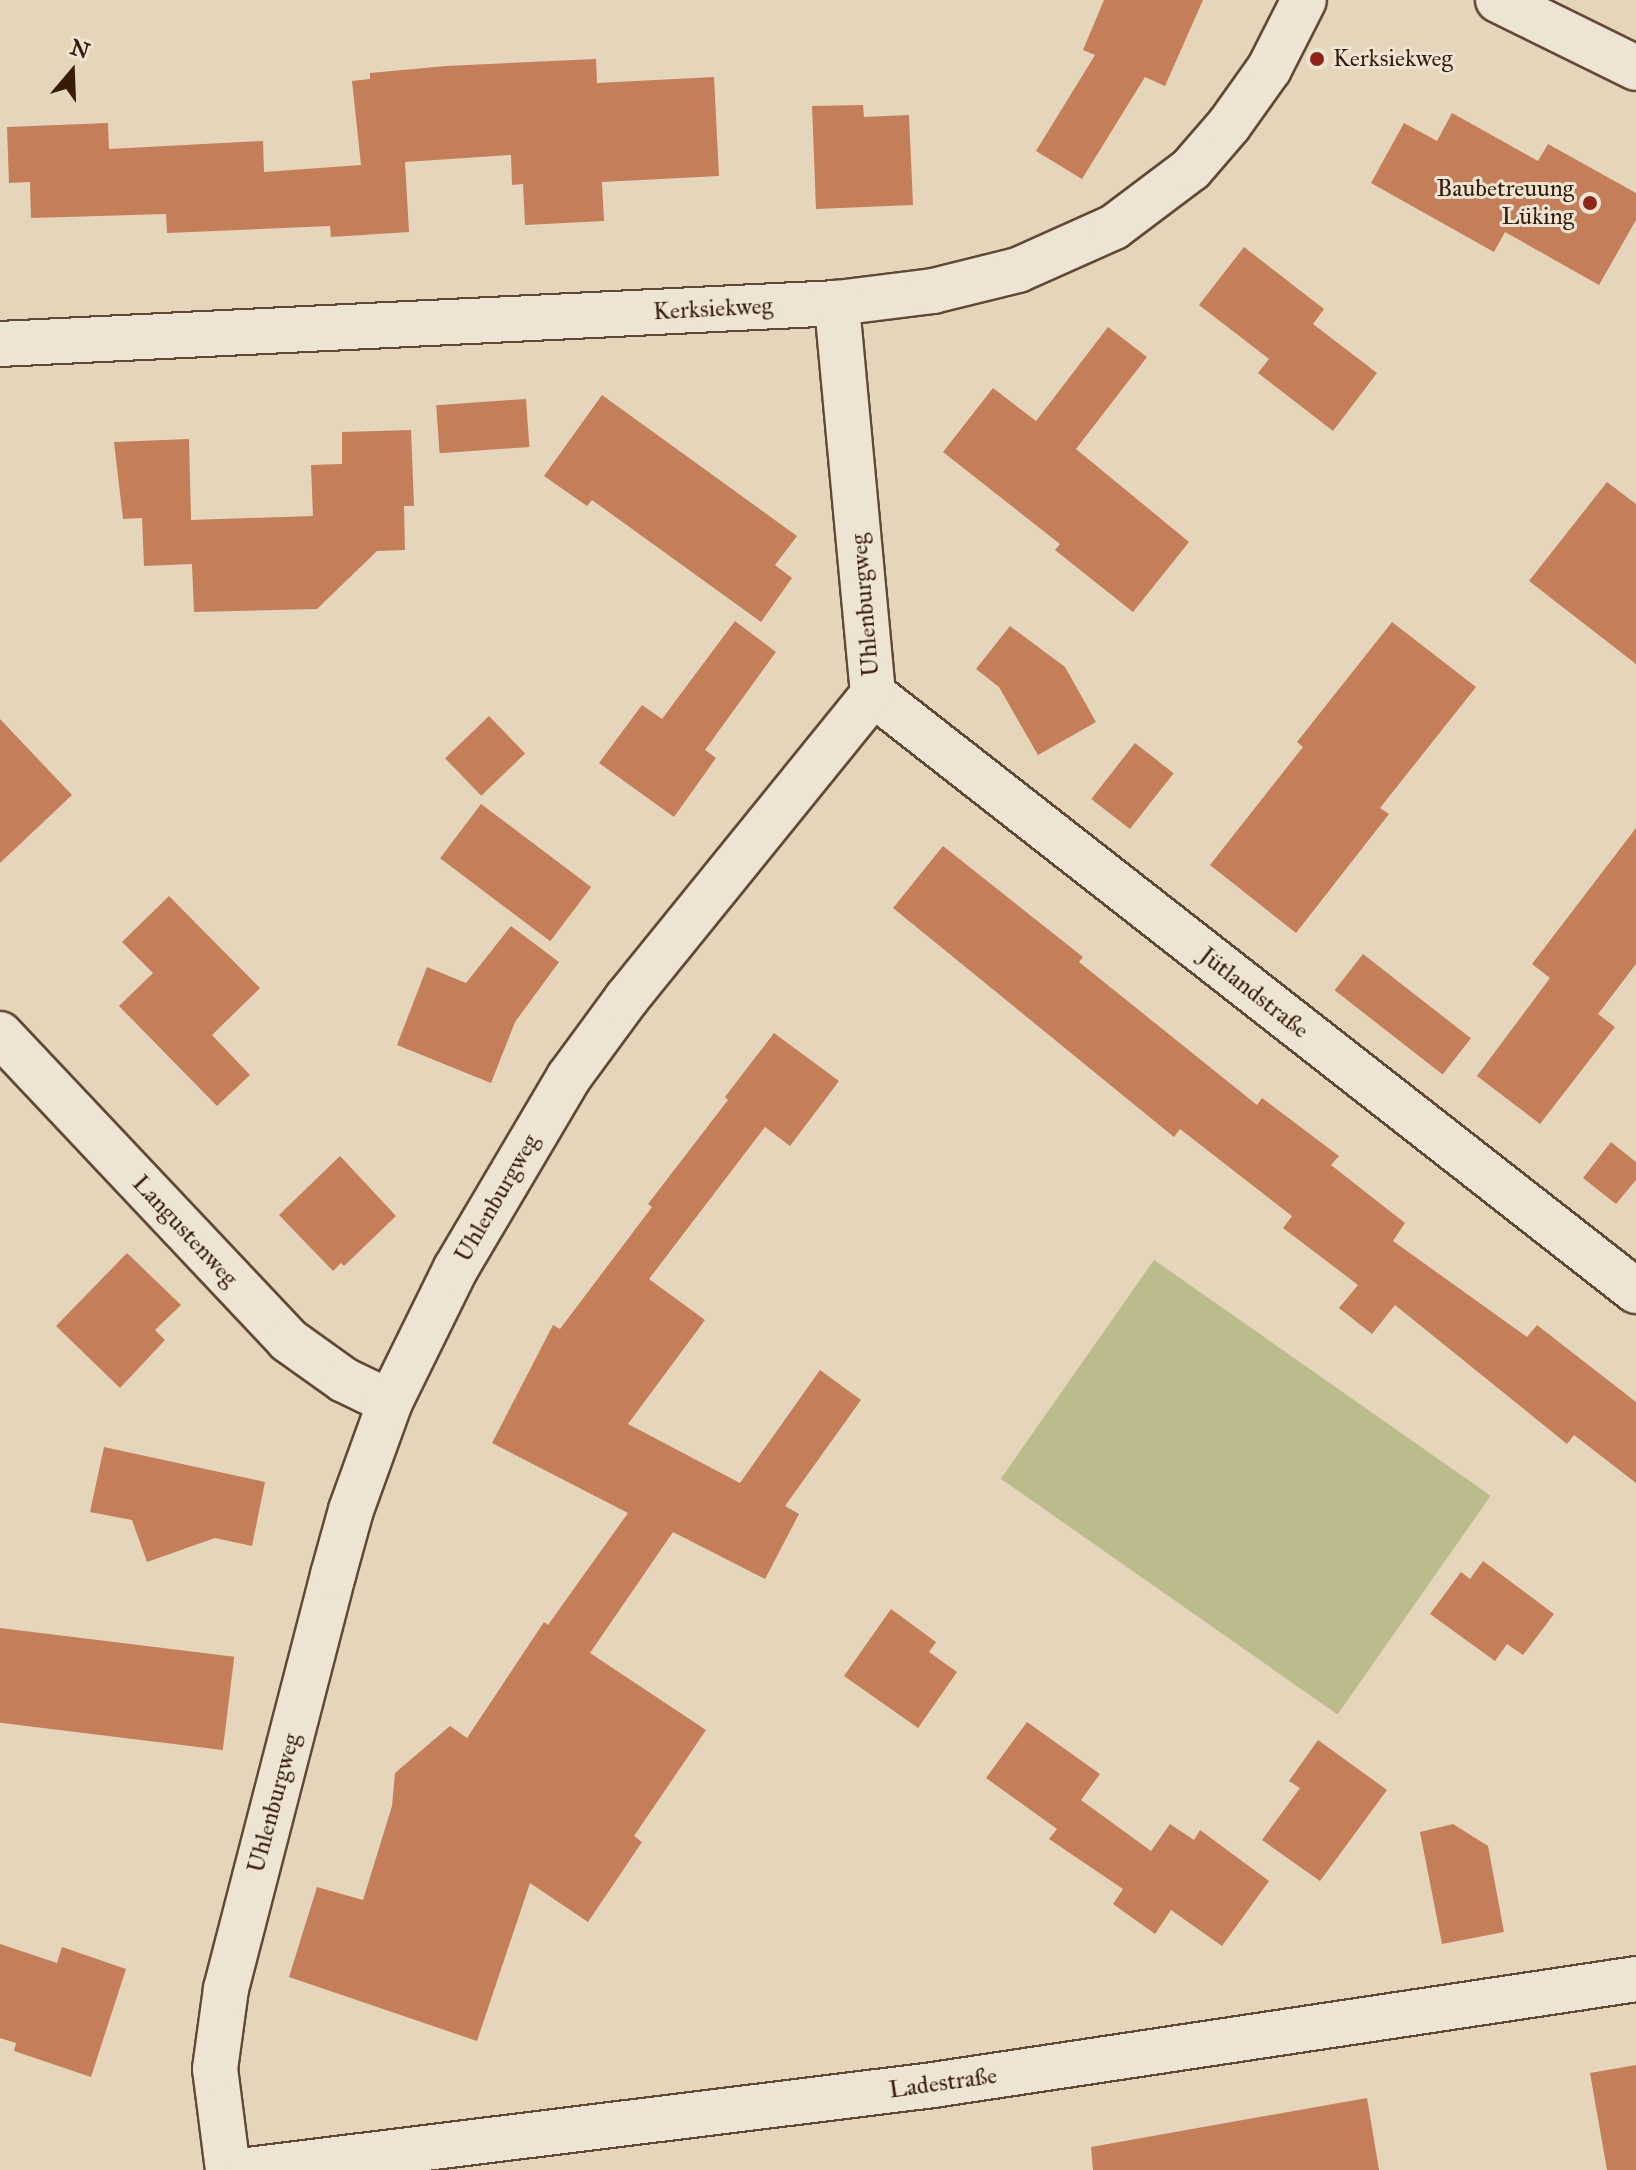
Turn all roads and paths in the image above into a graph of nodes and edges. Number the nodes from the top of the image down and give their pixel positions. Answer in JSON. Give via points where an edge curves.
{"nodes":[{"id":1,"x":1304,"y":0,"type":"edge"},
{"id":2,"x":1498,"y":0,"type":"edge"},
{"id":3,"x":1636,"y":68,"type":"edge"},
{"id":4,"x":837,"y":303,"type":"junction"},
{"id":5,"x":0,"y":344,"type":"edge"},
{"id":6,"x":873,"y":694,"type":"junction"},
{"id":7,"x":0,"y":1034,"type":"edge"},
{"id":8,"x":1636,"y":1291,"type":"edge"},
{"id":9,"x":390,"y":1402,"type":"junction"},
{"id":10,"x":1636,"y":1979,"type":"edge"},
{"id":11,"x":228,"y":2170,"type":"edge"},
{"id":12,"x":248,"y":2170,"type":"edge"}],
"edges":[{"from":1,"to":4,"type":"street","name":"Kerksiekweg","via":[[1269,69],[1229,125],[1191,169],[1114,227],[1018,270],[933,291]]},
{"from":2,"to":3,"type":"street"},
{"from":4,"to":5,"type":"street","name":"Kerksiekweg"},
{"from":4,"to":6,"type":"street","name":"Uhlenburgweg"},
{"from":6,"to":8,"type":"street","name":"Jütlandstraße"},
{"from":6,"to":9,"type":"street","name":"Uhlenburgweg","via":[[569,1077],[456,1268]]},
{"from":7,"to":9,"type":"street","name":"Langustenweg","via":[[288,1340],[344,1380]]},
{"from":9,"to":11,"type":"street","name":"Uhlenburgweg","via":[[340,1549],[226,1989],[215,2069]]},
{"from":10,"to":12,"type":"street","name":"Ladestraße","via":[[933,2085]]}]}
